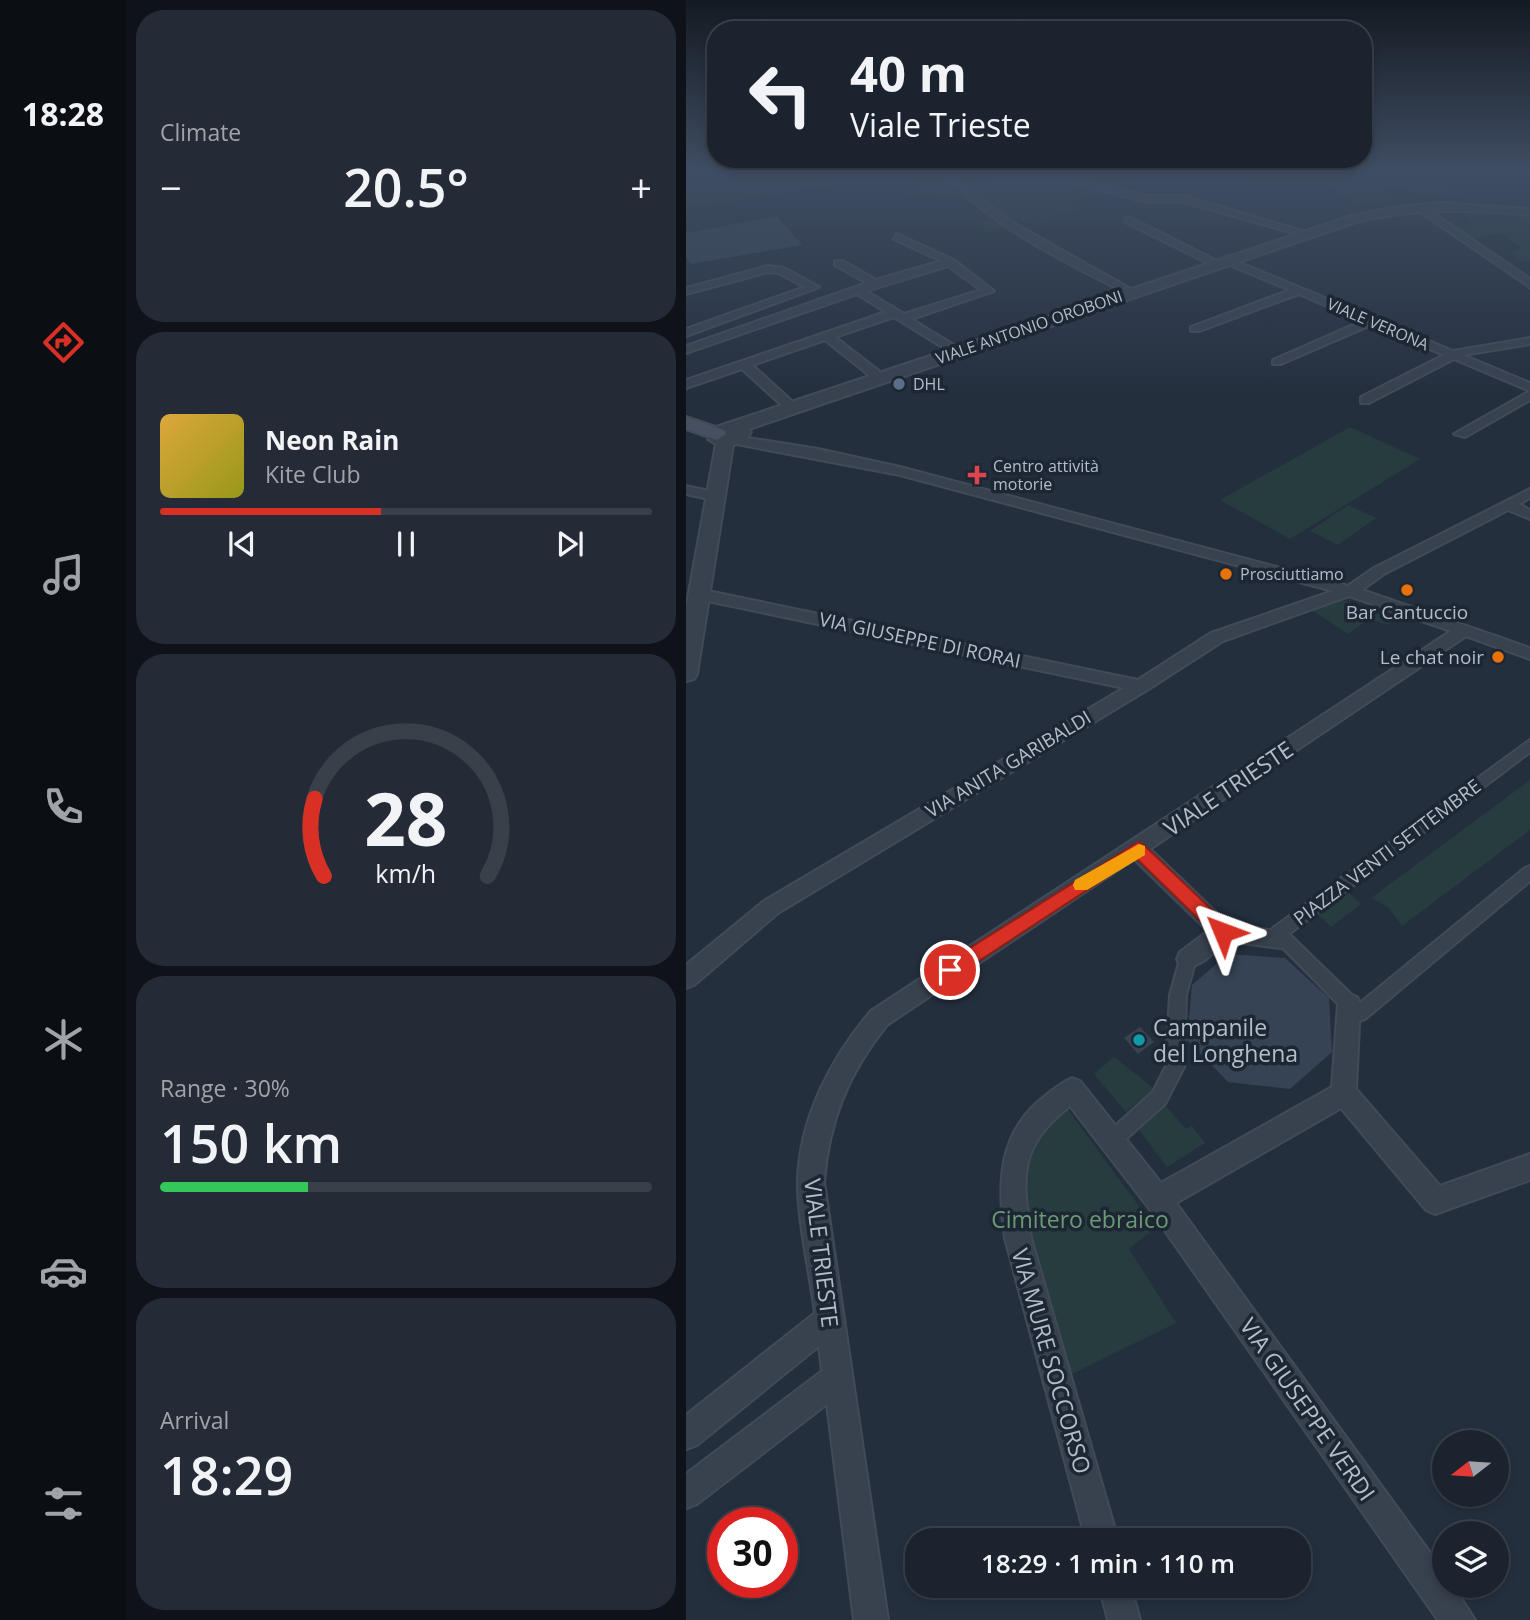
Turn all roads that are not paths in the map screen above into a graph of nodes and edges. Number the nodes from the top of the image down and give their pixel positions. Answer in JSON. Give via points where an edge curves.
{"nodes":[{"id":1,"x":911,"y":244,"type":"edge"},
{"id":2,"x":1041,"y":244,"type":"edge"},
{"id":3,"x":1181,"y":244,"type":"edge"},
{"id":4,"x":1278,"y":244,"type":"edge"},
{"id":5,"x":1472,"y":244,"type":"edge"},
{"id":6,"x":950,"y":262,"type":"junction"},
{"id":7,"x":1221,"y":262,"type":"junction"},
{"id":8,"x":839,"y":263,"type":"dead end"},
{"id":9,"x":875,"y":284,"type":"junction"},
{"id":10,"x":1530,"y":284,"type":"edge"},
{"id":11,"x":858,"y":290,"type":"junction"},
{"id":12,"x":686,"y":291,"type":"edge"},
{"id":13,"x":1297,"y":291,"type":"junction"},
{"id":14,"x":1131,"y":292,"type":"junction"},
{"id":15,"x":901,"y":315,"type":"junction"},
{"id":16,"x":1370,"y":321,"type":"junction"},
{"id":17,"x":1195,"y":329,"type":"dead end"},
{"id":18,"x":686,"y":332,"type":"edge"},
{"id":19,"x":825,"y":335,"type":"junction"},
{"id":20,"x":1530,"y":341,"type":"edge"},
{"id":21,"x":686,"y":350,"type":"edge"},
{"id":22,"x":956,"y":351,"type":"junction"},
{"id":23,"x":1453,"y":355,"type":"junction"},
{"id":24,"x":1277,"y":362,"type":"dead end"},
{"id":25,"x":743,"y":363,"type":"junction"},
{"id":26,"x":879,"y":377,"type":"junction"},
{"id":27,"x":686,"y":384,"type":"edge"},
{"id":28,"x":1530,"y":387,"type":"edge"},
{"id":29,"x":1530,"y":395,"type":"edge"},
{"id":30,"x":1365,"y":400,"type":"dead end"},
{"id":31,"x":791,"y":407,"type":"junction"},
{"id":32,"x":686,"y":423,"type":"edge"},
{"id":33,"x":1460,"y":434,"type":"dead end"},
{"id":34,"x":728,"y":436,"type":"junction"},
{"id":35,"x":686,"y":490,"type":"edge"},
{"id":36,"x":1530,"y":493,"type":"edge"},
{"id":37,"x":713,"y":496,"type":"junction"},
{"id":38,"x":1507,"y":504,"type":"junction"},
{"id":39,"x":1530,"y":515,"type":"edge"},
{"id":40,"x":1352,"y":590,"type":"junction"},
{"id":41,"x":698,"y":594,"type":"junction"},
{"id":42,"x":1465,"y":629,"type":"junction"},
{"id":43,"x":1530,"y":654,"type":"edge"},
{"id":44,"x":686,"y":674,"type":"edge"},
{"id":45,"x":1141,"y":685,"type":"junction"},
{"id":46,"x":1530,"y":745,"type":"edge"},
{"id":47,"x":1138,"y":849,"type":"junction"},
{"id":48,"x":1530,"y":872,"type":"edge"},
{"id":49,"x":1223,"y":932,"type":"junction"},
{"id":50,"x":1280,"y":939,"type":"dead end"},
{"id":51,"x":1188,"y":959,"type":"joint"},
{"id":52,"x":686,"y":978,"type":"edge"},
{"id":53,"x":1349,"y":1004,"type":"dead end"},
{"id":54,"x":1344,"y":1093,"type":"junction"},
{"id":55,"x":1112,"y":1140,"type":"junction"},
{"id":56,"x":1529,"y":1170,"type":"edge"},
{"id":57,"x":1158,"y":1199,"type":"junction"},
{"id":58,"x":831,"y":1319,"type":"junction"},
{"id":59,"x":838,"y":1377,"type":"junction"},
{"id":60,"x":686,"y":1434,"type":"edge"},
{"id":61,"x":686,"y":1493,"type":"edge"},
{"id":62,"x":1099,"y":1528,"type":"edge"},
{"id":63,"x":1118,"y":1598,"type":"edge"},
{"id":64,"x":871,"y":1620,"type":"edge"},
{"id":65,"x":1124,"y":1620,"type":"edge"},
{"id":66,"x":1458,"y":1620,"type":"edge"}],
"edges":[{"from":1,"to":6,"type":"street"},
{"from":2,"to":14,"type":"street"},
{"from":3,"to":7,"type":"street","name":"VIALE VERONA"},
{"from":4,"to":7,"type":"street","name":"VIALE ANTONIO OROBONI"},
{"from":5,"to":10,"type":"street"},
{"from":6,"to":9,"type":"street"},
{"from":6,"to":15,"type":"street","via":[[989,291]]},
{"from":7,"to":13,"type":"street","name":"VIALE VERONA"},
{"from":7,"to":14,"type":"street","name":"VIALE ANTONIO OROBONI"},
{"from":8,"to":9,"type":"street"},
{"from":9,"to":11,"type":"street"},
{"from":11,"to":15,"type":"street"},
{"from":11,"to":21,"type":"street"},
{"from":12,"to":18,"type":"street","via":[[768,269],[814,287]]},
{"from":13,"to":16,"type":"street","name":"VIALE VERONA"},
{"from":13,"to":17,"type":"street"},
{"from":14,"to":22,"type":"street","name":"VIALE ANTONIO OROBONI"},
{"from":15,"to":19,"type":"street"},
{"from":15,"to":22,"type":"street"},
{"from":16,"to":23,"type":"street","name":"VIALE VERONA"},
{"from":16,"to":24,"type":"street"},
{"from":19,"to":25,"type":"street"},
{"from":19,"to":26,"type":"street"},
{"from":20,"to":23,"type":"street"},
{"from":22,"to":26,"type":"street","name":"VIALE ANTONIO OROBONI"},
{"from":23,"to":28,"type":"street","name":"VIALE VERONA"},
{"from":23,"to":30,"type":"street"},
{"from":25,"to":27,"type":"street"},
{"from":25,"to":31,"type":"street"},
{"from":26,"to":31,"type":"street","name":"VIALE ANTONIO OROBONI"},
{"from":29,"to":33,"type":"street"},
{"from":31,"to":34,"type":"street","name":"VIALE ANTONIO OROBONI"},
{"from":32,"to":34,"type":"main road"},
{"from":34,"to":37,"type":"street"},
{"from":34,"to":40,"type":"street","via":[[951,484]]},
{"from":35,"to":37,"type":"street"},
{"from":36,"to":38,"type":"street","name":"VIA ANITA GARIBALDI"},
{"from":37,"to":41,"type":"street"},
{"from":38,"to":39,"type":"street"},
{"from":38,"to":40,"type":"street","name":"VIA ANITA GARIBALDI","via":[[1379,571]]},
{"from":40,"to":42,"type":"street"},
{"from":40,"to":45,"type":"street","name":"VIA ANITA GARIBALDI","via":[[1217,637]]},
{"from":41,"to":44,"type":"street"},
{"from":41,"to":45,"type":"street","name":"VIA GIUSEPPE DI RORAI"},
{"from":42,"to":43,"type":"street"},
{"from":42,"to":47,"type":"street","name":"VIALE TRIESTE"},
{"from":45,"to":52,"type":"street","name":"VIA ANITA GARIBALDI","via":[[771,907]]},
{"from":46,"to":48,"type":"street","name":"PIAZZA VENTI SETTEMBRE","via":[[1278,933],[1359,1014]]},
{"from":47,"to":49,"type":"street"},
{"from":47,"to":58,"type":"street","name":"VIALE TRIESTE","via":[[879,1018],[849,1055],[818,1125],[811,1172]]},
{"from":49,"to":50,"type":"street"},
{"from":49,"to":51,"type":"street"},
{"from":51,"to":55,"type":"street","via":[[1178,995],[1175,1068],[1159,1098]]},
{"from":53,"to":54,"type":"street"},
{"from":54,"to":56,"type":"street","via":[[1434,1201]]},
{"from":54,"to":57,"type":"street"},
{"from":55,"to":57,"type":"street","name":"VIA MURE SOCCORSO"},
{"from":55,"to":62,"type":"street","name":"VIA MURE SOCCORSO","via":[[1072,1089],[1033,1122],[1019,1151],[1011,1193],[1018,1238]]},
{"from":57,"to":66,"type":"street","name":"VIA GIUSEPPE VERDI"},
{"from":58,"to":59,"type":"street","name":"VIALE TRIESTE"},
{"from":58,"to":60,"type":"street"},
{"from":59,"to":61,"type":"street"},
{"from":59,"to":64,"type":"street","name":"VIALE TRIESTE"},
{"from":63,"to":65,"type":"street"}]}
